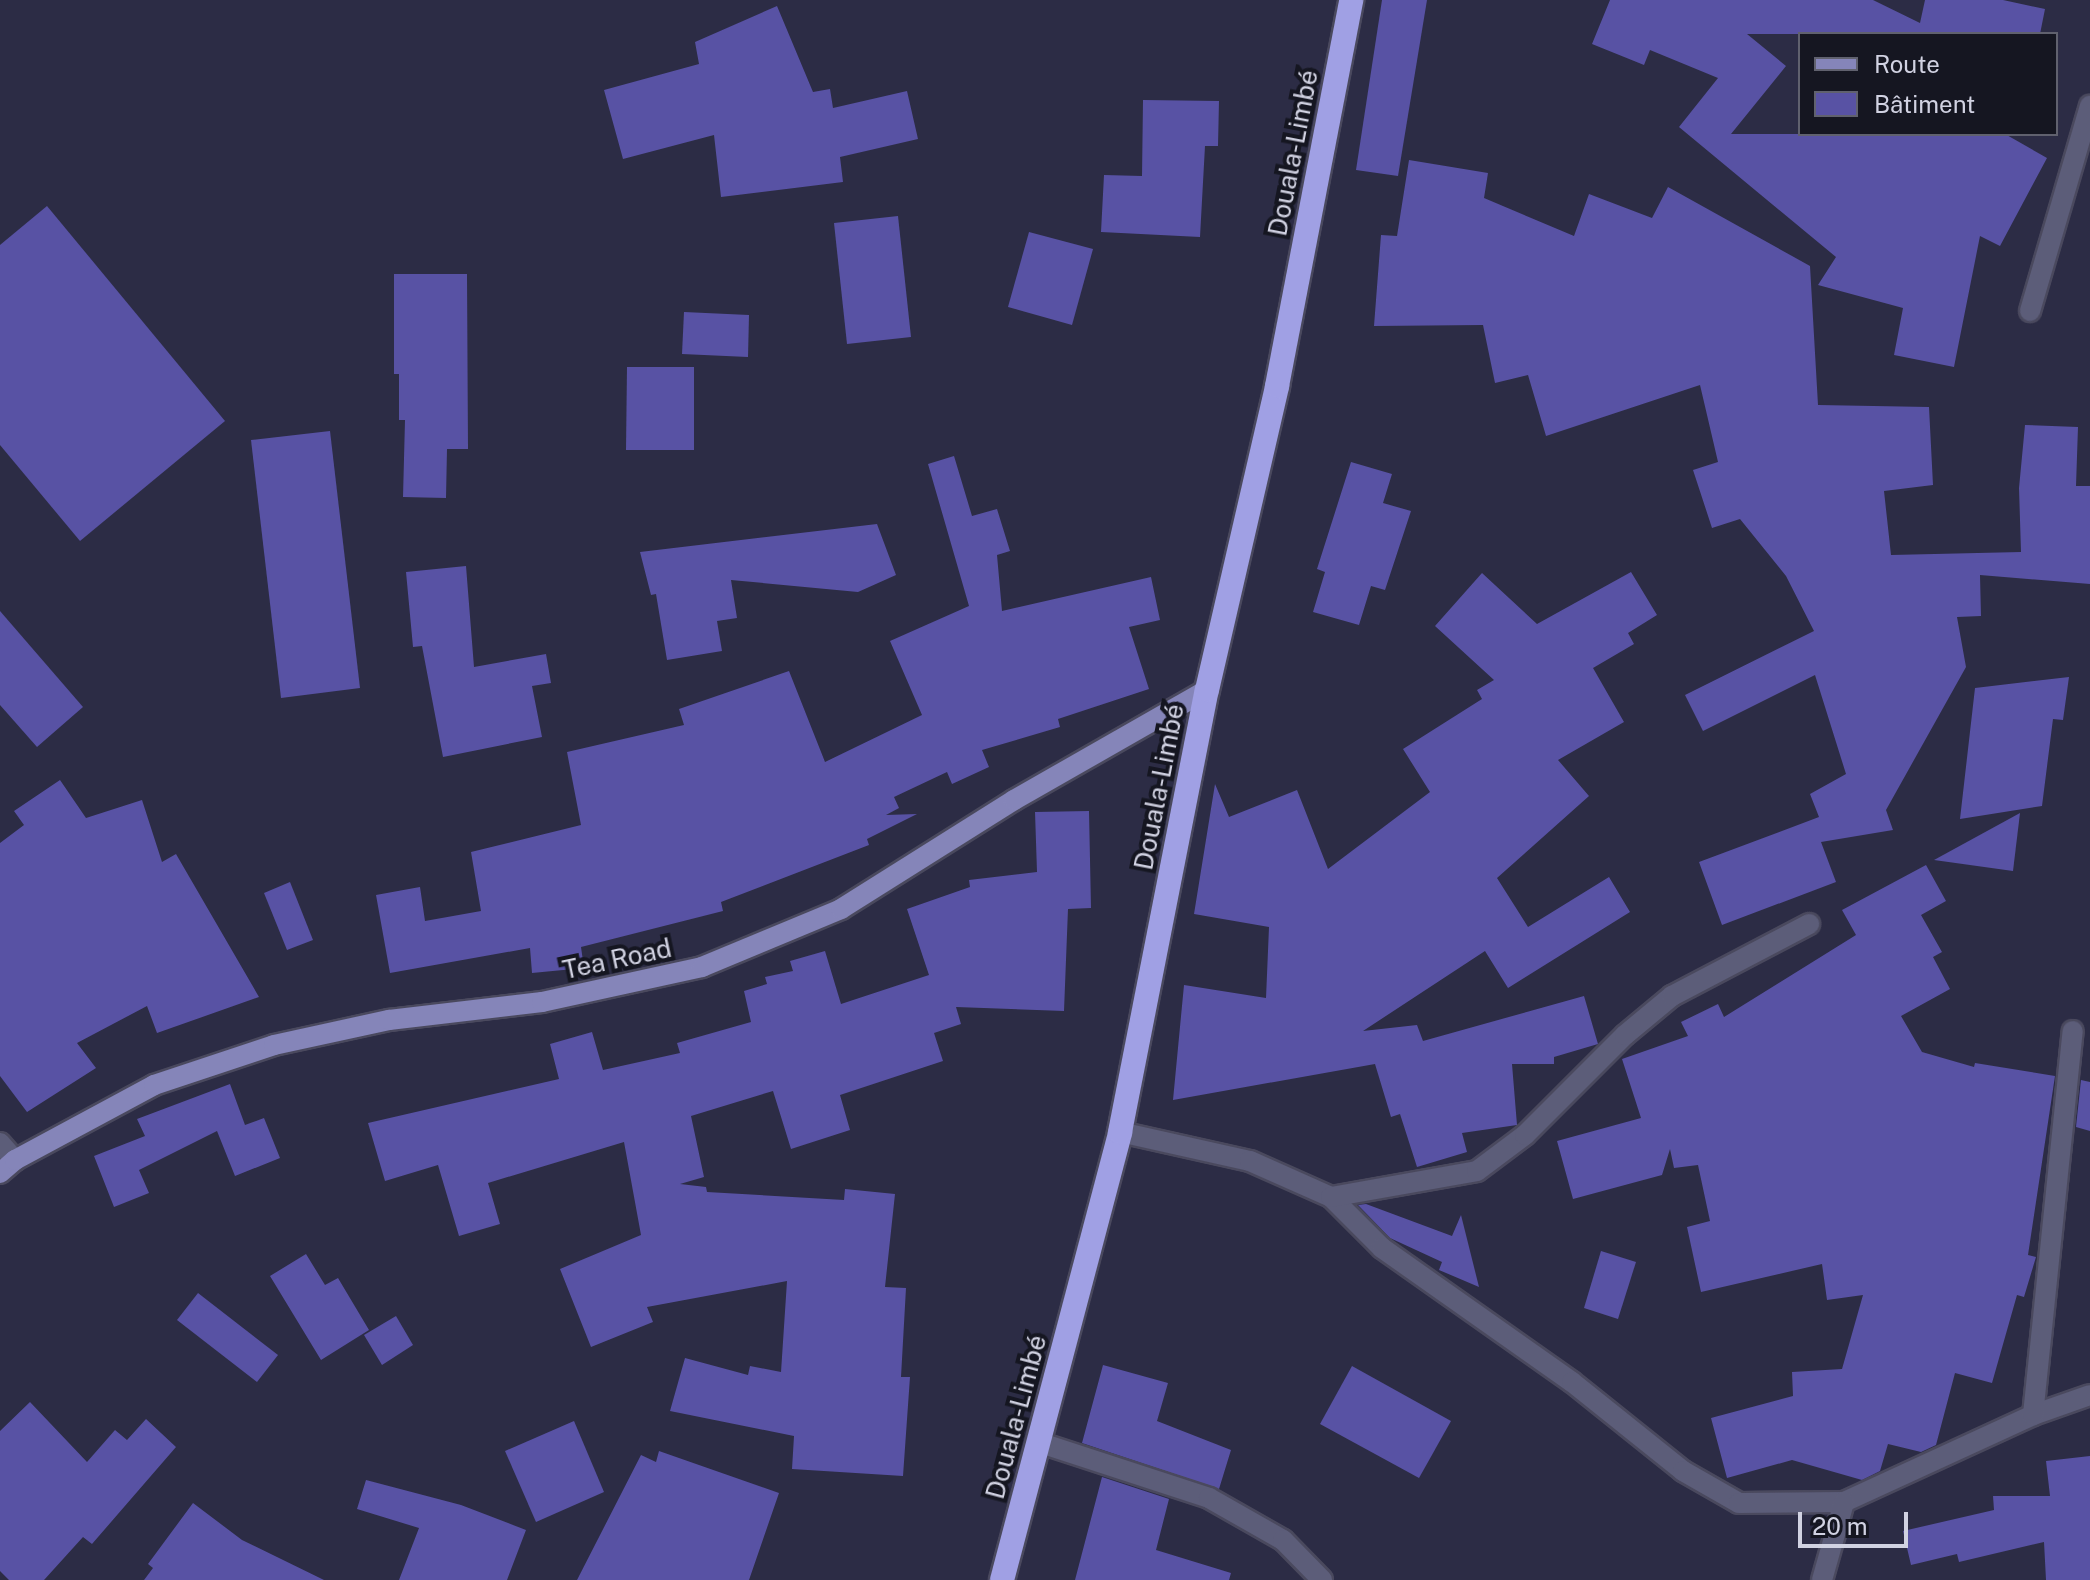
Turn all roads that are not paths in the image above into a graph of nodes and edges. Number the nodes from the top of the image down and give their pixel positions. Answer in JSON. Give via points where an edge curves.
{"nodes":[{"id":1,"x":1351,"y":0,"type":"edge"},
{"id":2,"x":2090,"y":106,"type":"edge"},
{"id":3,"x":2030,"y":311,"type":"dead end"},
{"id":4,"x":1207,"y":690,"type":"junction"},
{"id":5,"x":1809,"y":924,"type":"dead end"},
{"id":6,"x":2073,"y":1031,"type":"dead end"},
{"id":7,"x":1120,"y":1132,"type":"junction"},
{"id":8,"x":0,"y":1143,"type":"edge"},
{"id":9,"x":7,"y":1166,"type":"edge"},
{"id":10,"x":1331,"y":1197,"type":"junction"},
{"id":11,"x":2090,"y":1395,"type":"edge"},
{"id":12,"x":2033,"y":1415,"type":"junction"},
{"id":13,"x":1038,"y":1442,"type":"junction"},
{"id":14,"x":1844,"y":1502,"type":"junction"},
{"id":15,"x":1002,"y":1580,"type":"edge"},
{"id":16,"x":1322,"y":1580,"type":"edge"},
{"id":17,"x":1822,"y":1580,"type":"edge"}],
"edges":[{"from":1,"to":4,"type":"highway","name":"Douala-Limbé","via":[[1277,386]]},
{"from":2,"to":3,"type":"street"},
{"from":4,"to":7,"type":"highway","name":"Douala-Limbé"},
{"from":4,"to":9,"type":"main road","name":"Tea Road","via":[[1014,800],[841,909],[702,967],[542,1002],[389,1020],[274,1045],[154,1085]]},
{"from":5,"to":10,"type":"street","via":[[1672,996],[1525,1135],[1477,1171]]},
{"from":6,"to":12,"type":"street"},
{"from":7,"to":10,"type":"street","via":[[1250,1161]]},
{"from":7,"to":13,"type":"highway","name":"Douala-Limbé"},
{"from":8,"to":9,"type":"street"},
{"from":10,"to":14,"type":"street","via":[[1382,1248],[1572,1382],[1683,1471],[1739,1503]]},
{"from":11,"to":12,"type":"street"},
{"from":12,"to":14,"type":"street"},
{"from":13,"to":15,"type":"highway","name":"Douala-Limbé"},
{"from":13,"to":16,"type":"street","via":[[1209,1498],[1283,1540]]},
{"from":14,"to":17,"type":"street"}]}
